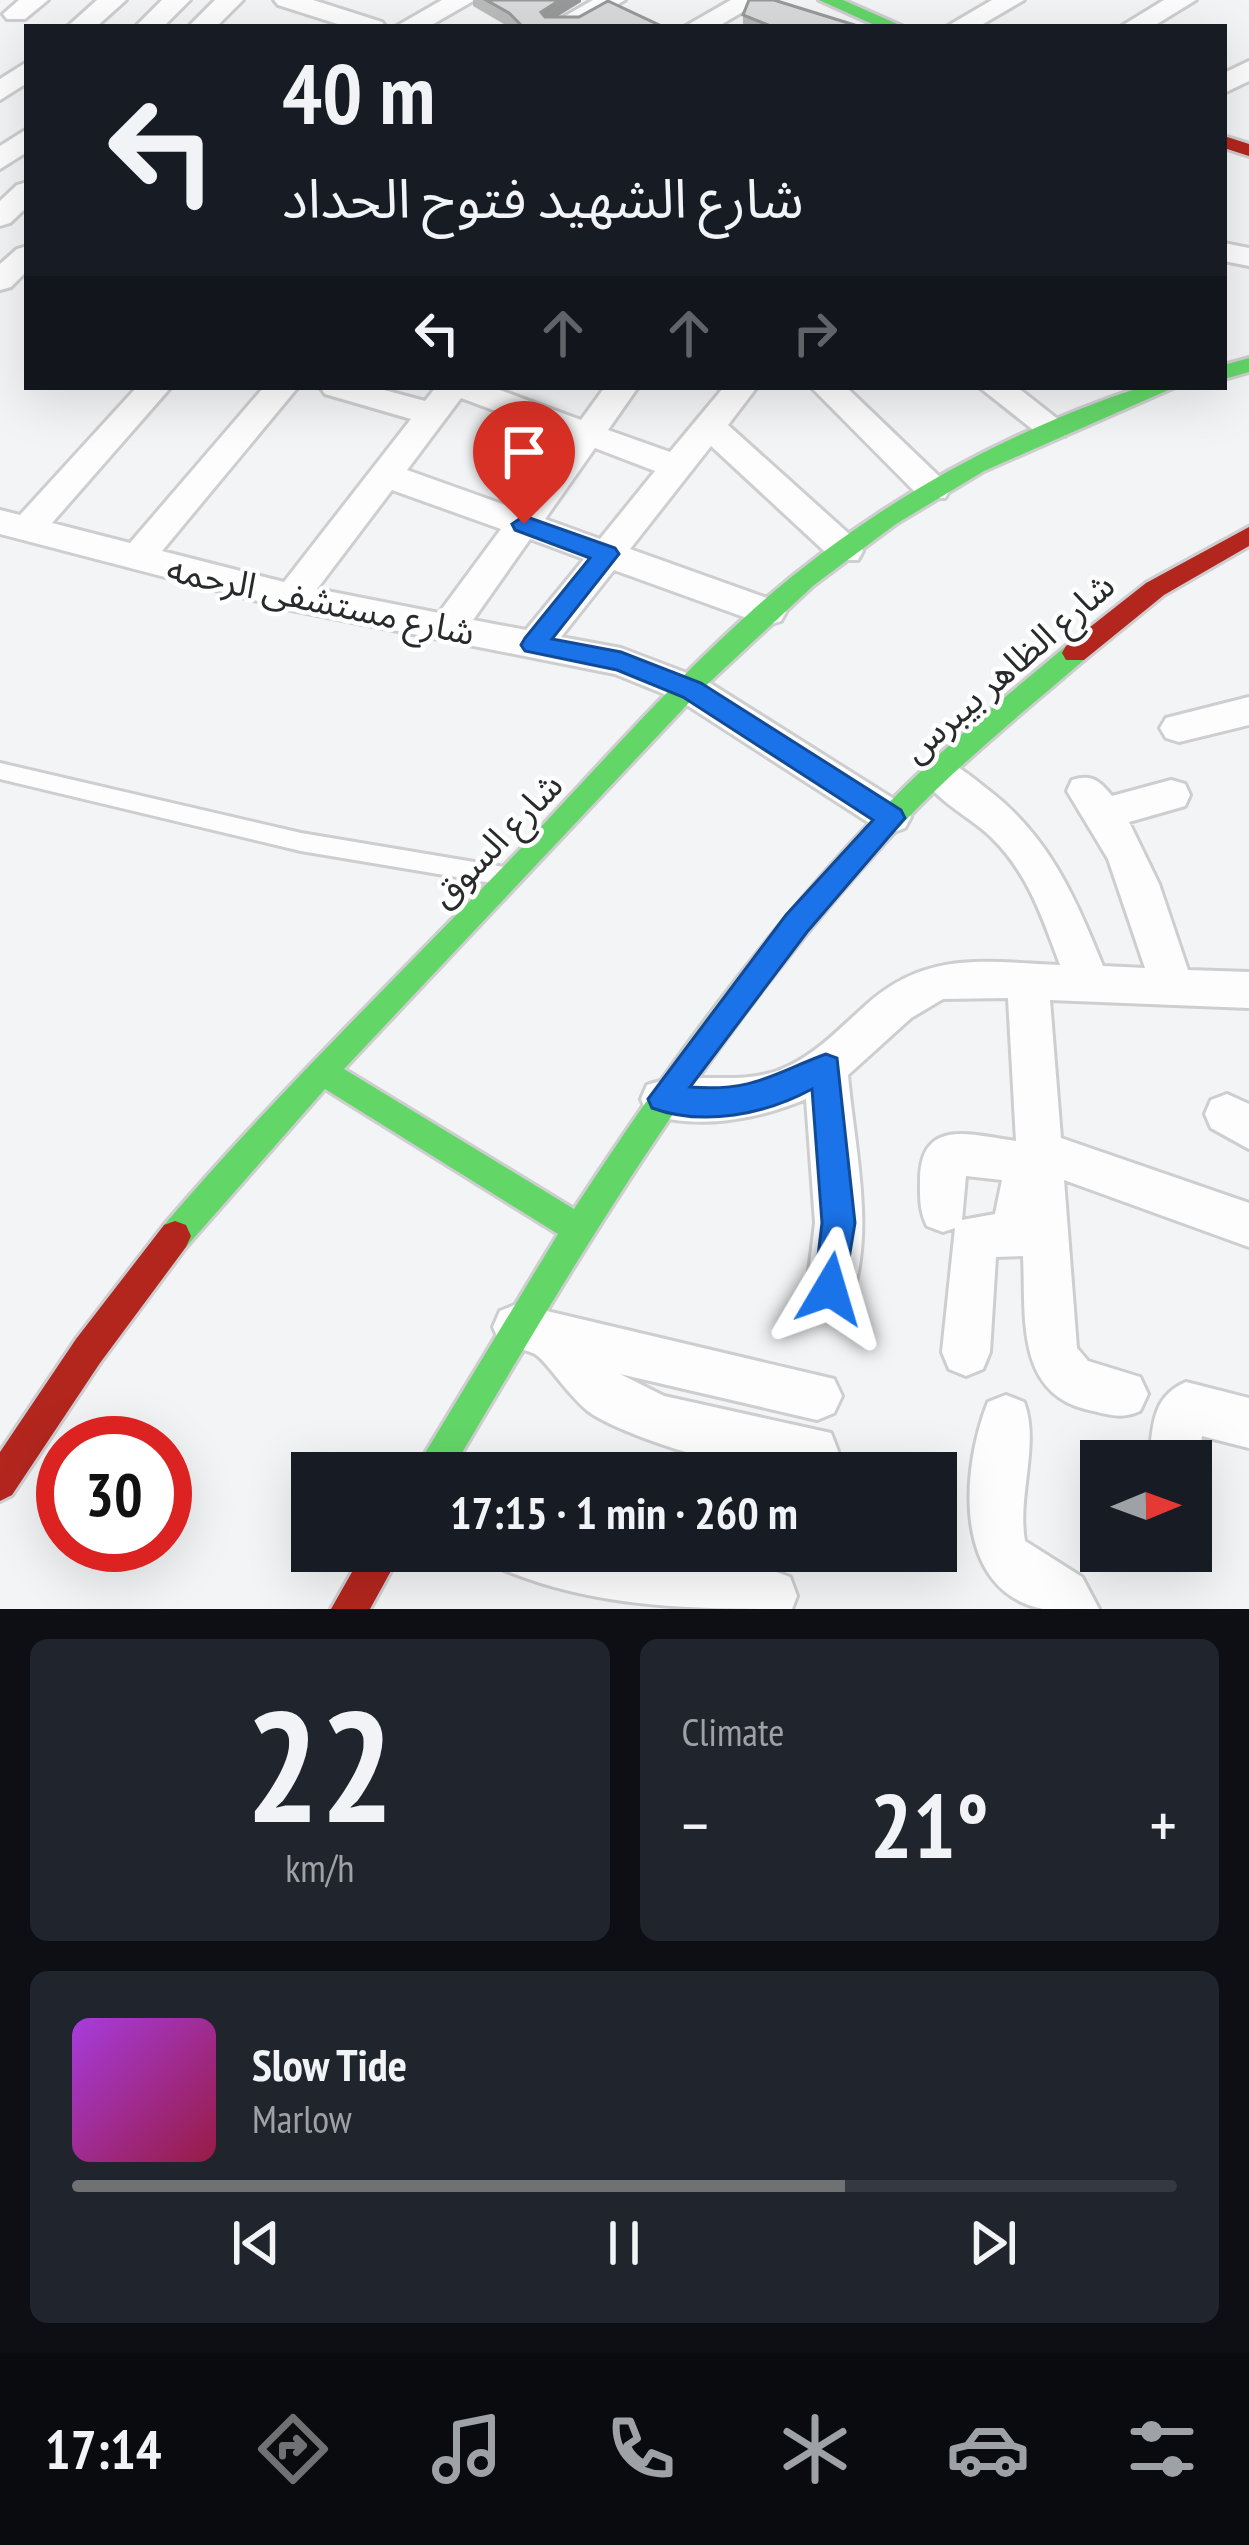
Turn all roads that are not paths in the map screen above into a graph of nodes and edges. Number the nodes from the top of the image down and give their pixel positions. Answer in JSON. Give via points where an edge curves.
{"nodes":[{"id":1,"x":113,"y":0,"type":"edge"},
{"id":2,"x":177,"y":0,"type":"edge"},
{"id":3,"x":230,"y":0,"type":"edge"},
{"id":4,"x":462,"y":0,"type":"edge"},
{"id":5,"x":612,"y":0,"type":"edge"},
{"id":6,"x":750,"y":0,"type":"edge"},
{"id":7,"x":1011,"y":0,"type":"edge"},
{"id":8,"x":1183,"y":0,"type":"edge"},
{"id":9,"x":301,"y":2,"type":"edge"},
{"id":10,"x":84,"y":24,"type":"edge"},
{"id":11,"x":151,"y":24,"type":"edge"},
{"id":12,"x":204,"y":24,"type":"edge"},
{"id":13,"x":365,"y":24,"type":"edge"},
{"id":14,"x":415,"y":24,"type":"edge"},
{"id":15,"x":565,"y":24,"type":"edge"},
{"id":16,"x":703,"y":24,"type":"edge"},
{"id":17,"x":965,"y":24,"type":"edge"},
{"id":18,"x":1139,"y":24,"type":"edge"},
{"id":19,"x":22,"y":60,"type":"edge"},
{"id":20,"x":0,"y":92,"type":"edge"},
{"id":21,"x":24,"y":139,"type":"edge"},
{"id":22,"x":0,"y":161,"type":"edge"},
{"id":23,"x":24,"y":258,"type":"edge"},
{"id":24,"x":0,"y":281,"type":"edge"},
{"id":25,"x":152,"y":390,"type":"edge"},
{"id":26,"x":279,"y":390,"type":"edge"},
{"id":27,"x":374,"y":390,"type":"edge"},
{"id":28,"x":620,"y":390,"type":"edge"},
{"id":29,"x":738,"y":390,"type":"edge"},
{"id":30,"x":830,"y":390,"type":"edge"},
{"id":31,"x":999,"y":390,"type":"edge"},
{"id":32,"x":1152,"y":390,"type":"edge"},
{"id":33,"x":449,"y":396,"type":"edge"},
{"id":34,"x":710,"y":426,"type":"junction"},
{"id":35,"x":1053,"y":428,"type":"junction"},
{"id":36,"x":588,"y":434,"type":"junction"},
{"id":37,"x":676,"y":467,"type":"junction"},
{"id":38,"x":386,"y":475,"type":"junction"},
{"id":39,"x":932,"y":490,"type":"junction"},
{"id":40,"x":524,"y":524,"type":"junction"},
{"id":41,"x":13,"y":526,"type":"edge"},
{"id":42,"x":1241,"y":547,"type":"edge"},
{"id":43,"x":846,"y":551,"type":"junction"},
{"id":44,"x":607,"y":554,"type":"junction"},
{"id":45,"x":135,"y":560,"type":"junction"},
{"id":46,"x":292,"y":597,"type":"junction"},
{"id":47,"x":768,"y":612,"type":"junction"},
{"id":48,"x":448,"y":628,"type":"junction"},
{"id":49,"x":534,"y":645,"type":"junction"},
{"id":50,"x":692,"y":690,"type":"junction"},
{"id":51,"x":1249,"y":711,"type":"edge"},
{"id":52,"x":1179,"y":728,"type":"dead end"},
{"id":53,"x":0,"y":771,"type":"edge"},
{"id":54,"x":940,"y":774,"type":"junction"},
{"id":55,"x":1172,"y":795,"type":"dead end"},
{"id":56,"x":892,"y":818,"type":"junction"},
{"id":57,"x":510,"y":877,"type":"junction"},
{"id":58,"x":1028,"y":981,"type":"junction"},
{"id":59,"x":1089,"y":984,"type":"junction"},
{"id":60,"x":1172,"y":987,"type":"junction"},
{"id":61,"x":1249,"y":990,"type":"edge"},
{"id":62,"x":826,"y":1067,"type":"junction"},
{"id":63,"x":321,"y":1071,"type":"junction"},
{"id":64,"x":663,"y":1099,"type":"junction"},
{"id":65,"x":1041,"y":1168,"type":"junction"},
{"id":66,"x":943,"y":1211,"type":"dead end"},
{"id":67,"x":1249,"y":1225,"type":"edge"},
{"id":68,"x":577,"y":1228,"type":"junction"},
{"id":69,"x":830,"y":1289,"type":"dead end"},
{"id":70,"x":535,"y":1331,"type":"junction"},
{"id":71,"x":967,"y":1352,"type":"dead end"},
{"id":72,"x":1123,"y":1394,"type":"dead end"},
{"id":73,"x":817,"y":1396,"type":"dead end"},
{"id":74,"x":1006,"y":1420,"type":"dead end"},
{"id":75,"x":1249,"y":1424,"type":"edge"},
{"id":76,"x":1176,"y":1440,"type":"edge"},
{"id":77,"x":813,"y":1451,"type":"dead end"},
{"id":78,"x":446,"y":1452,"type":"edge"},
{"id":79,"x":0,"y":1483,"type":"edge"},
{"id":80,"x":371,"y":1572,"type":"edge"},
{"id":81,"x":598,"y":1572,"type":"edge"},
{"id":82,"x":771,"y":1596,"type":"dead end"},
{"id":83,"x":349,"y":1609,"type":"edge"},
{"id":84,"x":1073,"y":1609,"type":"edge"}],
"edges":[{"from":1,"to":10,"type":"street"},
{"from":2,"to":11,"type":"street"},
{"from":3,"to":12,"type":"street"},
{"from":4,"to":14,"type":"street"},
{"from":5,"to":15,"type":"street"},
{"from":6,"to":16,"type":"street"},
{"from":7,"to":17,"type":"street"},
{"from":8,"to":18,"type":"street"},
{"from":9,"to":13,"type":"street"},
{"from":19,"to":20,"type":"street"},
{"from":21,"to":22,"type":"street"},
{"from":23,"to":24,"type":"street"},
{"from":25,"to":41,"type":"street"},
{"from":26,"to":45,"type":"street"},
{"from":27,"to":33,"type":"street"},
{"from":28,"to":36,"type":"street"},
{"from":29,"to":34,"type":"street"},
{"from":30,"to":39,"type":"street"},
{"from":31,"to":35,"type":"street"},
{"from":32,"to":35,"type":"main road","name":"شارع السوق"},
{"from":33,"to":36,"type":"street"},
{"from":33,"to":38,"type":"street"},
{"from":34,"to":37,"type":"street"},
{"from":34,"to":43,"type":"street"},
{"from":35,"to":39,"type":"main road","name":"شارع السوق"},
{"from":36,"to":37,"type":"street"},
{"from":36,"to":40,"type":"street"},
{"from":37,"to":44,"type":"street"},
{"from":38,"to":40,"type":"street"},
{"from":38,"to":46,"type":"street"},
{"from":39,"to":43,"type":"main road","name":"شارع السوق"},
{"from":40,"to":44,"type":"street"},
{"from":40,"to":48,"type":"street"},
{"from":41,"to":45,"type":"street","name":"شارع مستشفى الرحمه"},
{"from":42,"to":54,"type":"main road","name":"شارع الظاهر بيبرس","via":[[1156,585]]},
{"from":43,"to":47,"type":"main road","name":"شارع السوق"},
{"from":44,"to":47,"type":"street"},
{"from":44,"to":49,"type":"street"},
{"from":45,"to":46,"type":"street","name":"شارع مستشفى الرحمه"},
{"from":46,"to":48,"type":"street","name":"شارع مستشفى الرحمه"},
{"from":47,"to":50,"type":"main road","name":"شارع السوق"},
{"from":48,"to":49,"type":"street","name":"شارع مستشفى الرحمه"},
{"from":49,"to":50,"type":"street","name":"شارع مستشفى الرحمه","via":[[621,662]]},
{"from":50,"to":56,"type":"street","name":"شارع مستشفى الرحمه"},
{"from":50,"to":57,"type":"main road","name":"شارع السوق"},
{"from":51,"to":52,"type":"street"},
{"from":53,"to":57,"type":"lane","via":[[301,842]]},
{"from":54,"to":56,"type":"main road","name":"شارع الظاهر بيبرس"},
{"from":54,"to":59,"type":"street","via":[[1024,847]]},
{"from":55,"to":60,"type":"street","via":[[1095,802],[1131,868]]},
{"from":56,"to":64,"type":"main road","name":"شارع الظاهر بيبرس","via":[[796,924]]},
{"from":57,"to":63,"type":"main road","name":"شارع السوق"},
{"from":58,"to":59,"type":"street"},
{"from":58,"to":62,"type":"street","via":[[951,978],[920,986]]},
{"from":58,"to":65,"type":"street"},
{"from":59,"to":60,"type":"street"},
{"from":60,"to":61,"type":"street"},
{"from":62,"to":64,"type":"street","via":[[778,1092],[740,1100]]},
{"from":62,"to":69,"type":"street","via":[[838,1223]]},
{"from":63,"to":68,"type":"main road"},
{"from":63,"to":79,"type":"main road","name":"شارع السوق","via":[[182,1227]]},
{"from":64,"to":68,"type":"main road","name":"شارع الظاهر بيبرس"},
{"from":65,"to":66,"type":"street","via":[[949,1154]]},
{"from":65,"to":67,"type":"street"},
{"from":65,"to":71,"type":"street","via":[[1019,1192],[1018,1237],[974,1238]]},
{"from":65,"to":72,"type":"street","via":[[1053,1358],[1074,1382]]},
{"from":68,"to":70,"type":"main road","name":"شارع الظاهر بيبرس"},
{"from":70,"to":73,"type":"street"},
{"from":70,"to":77,"type":"street","via":[[628,1409]]},
{"from":70,"to":78,"type":"main road","name":"شارع الظاهر بيبرس"},
{"from":74,"to":84,"type":"street","via":[[998,1544],[1009,1566],[1060,1589]]},
{"from":75,"to":76,"type":"street","via":[[1186,1407]]},
{"from":80,"to":83,"type":"main road"},
{"from":81,"to":82,"type":"street"}]}
